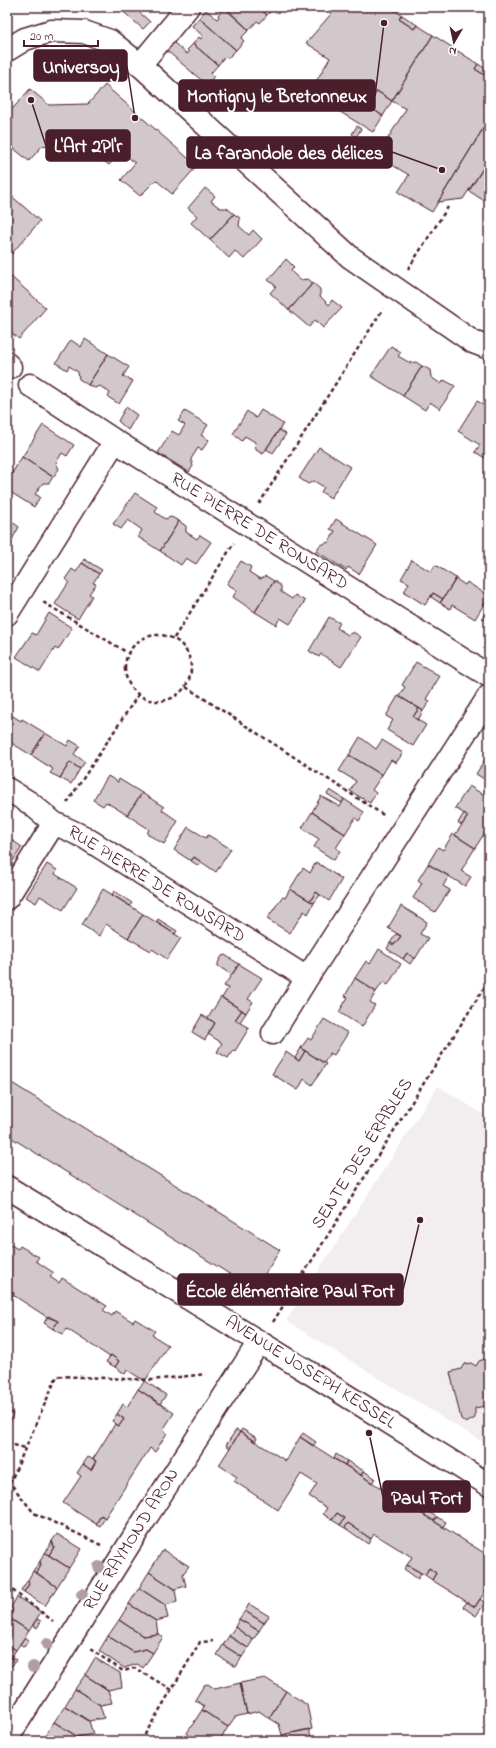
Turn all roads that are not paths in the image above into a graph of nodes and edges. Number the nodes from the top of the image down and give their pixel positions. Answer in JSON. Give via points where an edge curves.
{"nodes":[{"id":1,"x":188,"y":7,"type":"edge"},
{"id":2,"x":7,"y":50,"type":"edge"},
{"id":3,"x":140,"y":65,"type":"junction"},
{"id":4,"x":489,"y":348,"type":"edge"},
{"id":5,"x":30,"y":386,"type":"dead end"},
{"id":6,"x":115,"y":442,"type":"junction"},
{"id":7,"x":7,"y":614,"type":"edge"},
{"id":8,"x":489,"y":676,"type":"edge"},
{"id":9,"x":489,"y":696,"type":"edge"},
{"id":10,"x":7,"y":789,"type":"edge"},
{"id":11,"x":54,"y":823,"type":"junction"},
{"id":12,"x":7,"y":898,"type":"edge"},
{"id":13,"x":307,"y":978,"type":"junction"},
{"id":14,"x":273,"y":1033,"type":"dead end"},
{"id":15,"x":7,"y":1187,"type":"edge"},
{"id":16,"x":260,"y":1342,"type":"junction"},
{"id":17,"x":489,"y":1485,"type":"edge"},
{"id":18,"x":7,"y":1739,"type":"edge"}],
"edges":[{"from":1,"to":3,"type":"street"},
{"from":2,"to":3,"type":"street","via":[[25,39],[51,31],[84,32],[110,41]]},
{"from":3,"to":4,"type":"street","via":[[350,257],[473,342]]},
{"from":5,"to":6,"type":"street","name":"RUE PIERRE DE RONSARD"},
{"from":6,"to":7,"type":"street"},
{"from":6,"to":8,"type":"street","name":"RUE PIERRE DE RONSARD"},
{"from":9,"to":13,"type":"street"},
{"from":10,"to":11,"type":"street","name":"RUE PIERRE DE RONSARD","via":[[30,803]]},
{"from":11,"to":12,"type":"street"},
{"from":11,"to":13,"type":"street","name":"RUE PIERRE DE RONSARD","via":[[84,837]]},
{"from":13,"to":14,"type":"street"},
{"from":15,"to":16,"type":"street","name":"AVENUE JOSEPH KESSEL"},
{"from":16,"to":17,"type":"street","name":"AVENUE JOSEPH KESSEL"},
{"from":16,"to":18,"type":"street","name":"RUE RAYMOND ARON","via":[[190,1448]]}]}
